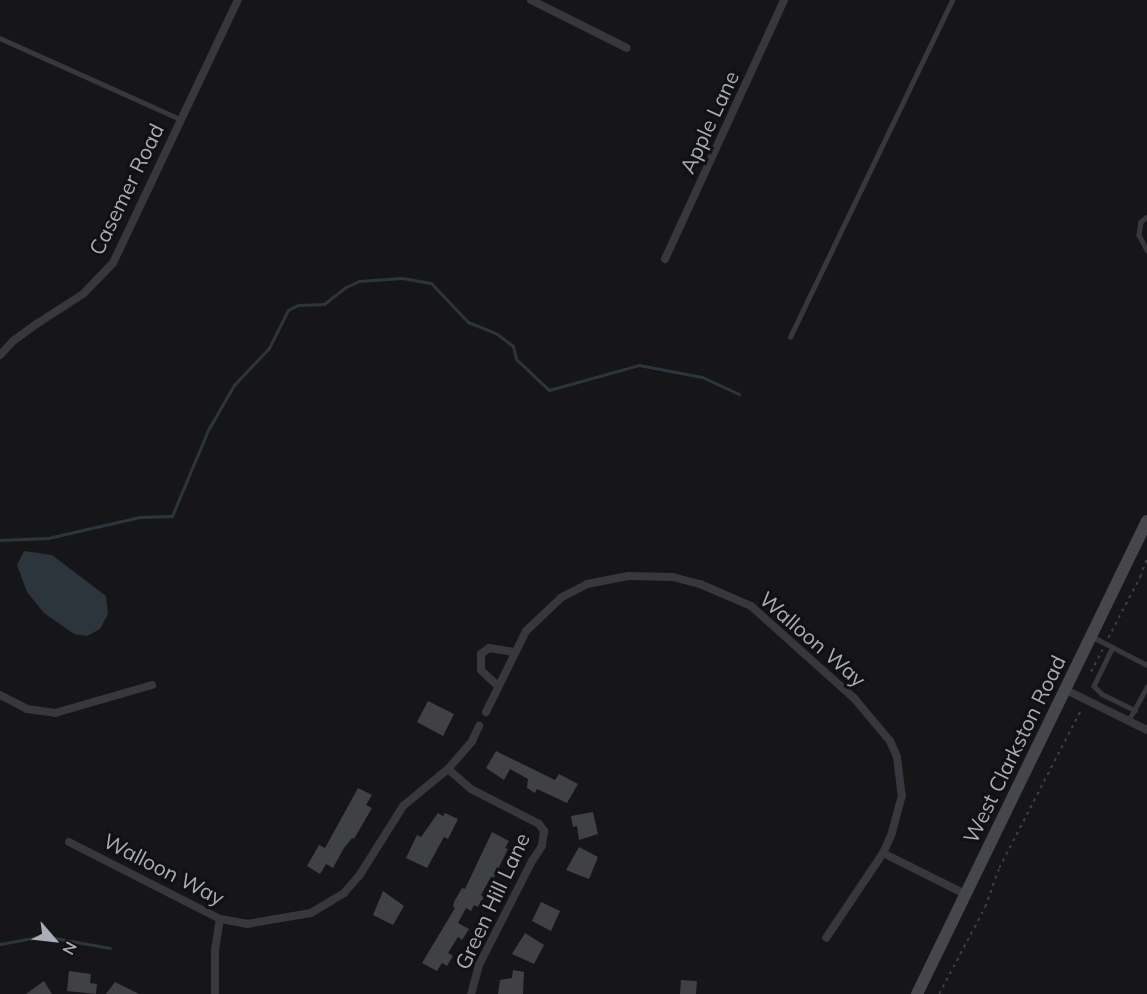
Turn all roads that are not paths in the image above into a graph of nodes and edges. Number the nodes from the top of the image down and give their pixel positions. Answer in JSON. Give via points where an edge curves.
{"nodes":[{"id":1,"x":238,"y":0,"type":"edge"},
{"id":2,"x":531,"y":0,"type":"edge"},
{"id":3,"x":784,"y":0,"type":"edge"},
{"id":4,"x":952,"y":0,"type":"edge"},
{"id":5,"x":0,"y":38,"type":"edge"},
{"id":6,"x":627,"y":48,"type":"dead end"},
{"id":7,"x":180,"y":119,"type":"junction"},
{"id":8,"x":1147,"y":217,"type":"edge"},
{"id":9,"x":1147,"y":250,"type":"edge"},
{"id":10,"x":665,"y":259,"type":"dead end"},
{"id":11,"x":790,"y":337,"type":"dead end"},
{"id":12,"x":0,"y":355,"type":"edge"},
{"id":13,"x":1147,"y":521,"type":"edge"},
{"id":14,"x":1090,"y":636,"type":"junction"},
{"id":15,"x":1113,"y":647,"type":"junction"},
{"id":16,"x":515,"y":652,"type":"junction"},
{"id":17,"x":1147,"y":665,"type":"edge"},
{"id":18,"x":152,"y":684,"type":"dead end"},
{"id":19,"x":498,"y":686,"type":"junction"},
{"id":20,"x":1147,"y":687,"type":"edge"},
{"id":21,"x":1064,"y":689,"type":"junction"},
{"id":22,"x":0,"y":695,"type":"edge"},
{"id":23,"x":1135,"y":710,"type":"junction"},
{"id":24,"x":486,"y":712,"type":"dead end"},
{"id":25,"x":1128,"y":721,"type":"junction"},
{"id":26,"x":479,"y":726,"type":"dead end"},
{"id":27,"x":1147,"y":730,"type":"edge"},
{"id":28,"x":448,"y":769,"type":"junction"},
{"id":29,"x":69,"y":842,"type":"dead end"},
{"id":30,"x":883,"y":853,"type":"junction"},
{"id":31,"x":965,"y":894,"type":"junction"},
{"id":32,"x":220,"y":919,"type":"junction"},
{"id":33,"x":826,"y":938,"type":"dead end"},
{"id":34,"x":215,"y":994,"type":"edge"},
{"id":35,"x":471,"y":994,"type":"edge"},
{"id":36,"x":917,"y":994,"type":"edge"}],
"edges":[{"from":1,"to":7,"type":"street","name":"Casemer Road"},
{"from":2,"to":6,"type":"street"},
{"from":3,"to":10,"type":"street","name":"Apple Lane"},
{"from":4,"to":11,"type":"lane"},
{"from":5,"to":7,"type":"lane"},
{"from":7,"to":12,"type":"street","name":"Casemer Road","via":[[113,263],[83,294],[38,322]]},
{"from":8,"to":9,"type":"lane","via":[[1141,222],[1139,235]]},
{"from":13,"to":14,"type":"main road","name":"West Clarkston Road"},
{"from":14,"to":15,"type":"lane"},
{"from":14,"to":21,"type":"main road","name":"West Clarkston Road"},
{"from":15,"to":17,"type":"lane"},
{"from":15,"to":23,"type":"lane","via":[[1094,686]]},
{"from":16,"to":19,"type":"street","name":"Walloon Way"},
{"from":16,"to":19,"type":"street","via":[[489,648],[481,654],[481,670]]},
{"from":16,"to":30,"type":"street","name":"Walloon Way","via":[[526,631],[562,597],[607,579],[673,577],[751,606],[854,698],[890,741],[897,757],[902,795],[899,814]]},
{"from":18,"to":22,"type":"street","via":[[55,713],[27,709]]},
{"from":19,"to":24,"type":"street","name":"Walloon Way"},
{"from":20,"to":23,"type":"lane"},
{"from":21,"to":25,"type":"street"},
{"from":21,"to":31,"type":"main road","name":"West Clarkston Road"},
{"from":23,"to":25,"type":"lane"},
{"from":25,"to":27,"type":"street"},
{"from":26,"to":28,"type":"street","name":"Walloon Way","via":[[472,741]]},
{"from":28,"to":32,"type":"street","name":"Walloon Way","via":[[403,806],[344,893],[311,913],[247,924]]},
{"from":28,"to":35,"type":"street","name":"Green Hill Lane","via":[[471,789],[538,824],[544,831],[542,846],[479,965]]},
{"from":29,"to":32,"type":"street","name":"Walloon Way"},
{"from":30,"to":31,"type":"street"},
{"from":30,"to":33,"type":"street","name":"Walloon Way"},
{"from":31,"to":36,"type":"main road","name":"West Clarkston Road"},
{"from":32,"to":34,"type":"street"}]}
